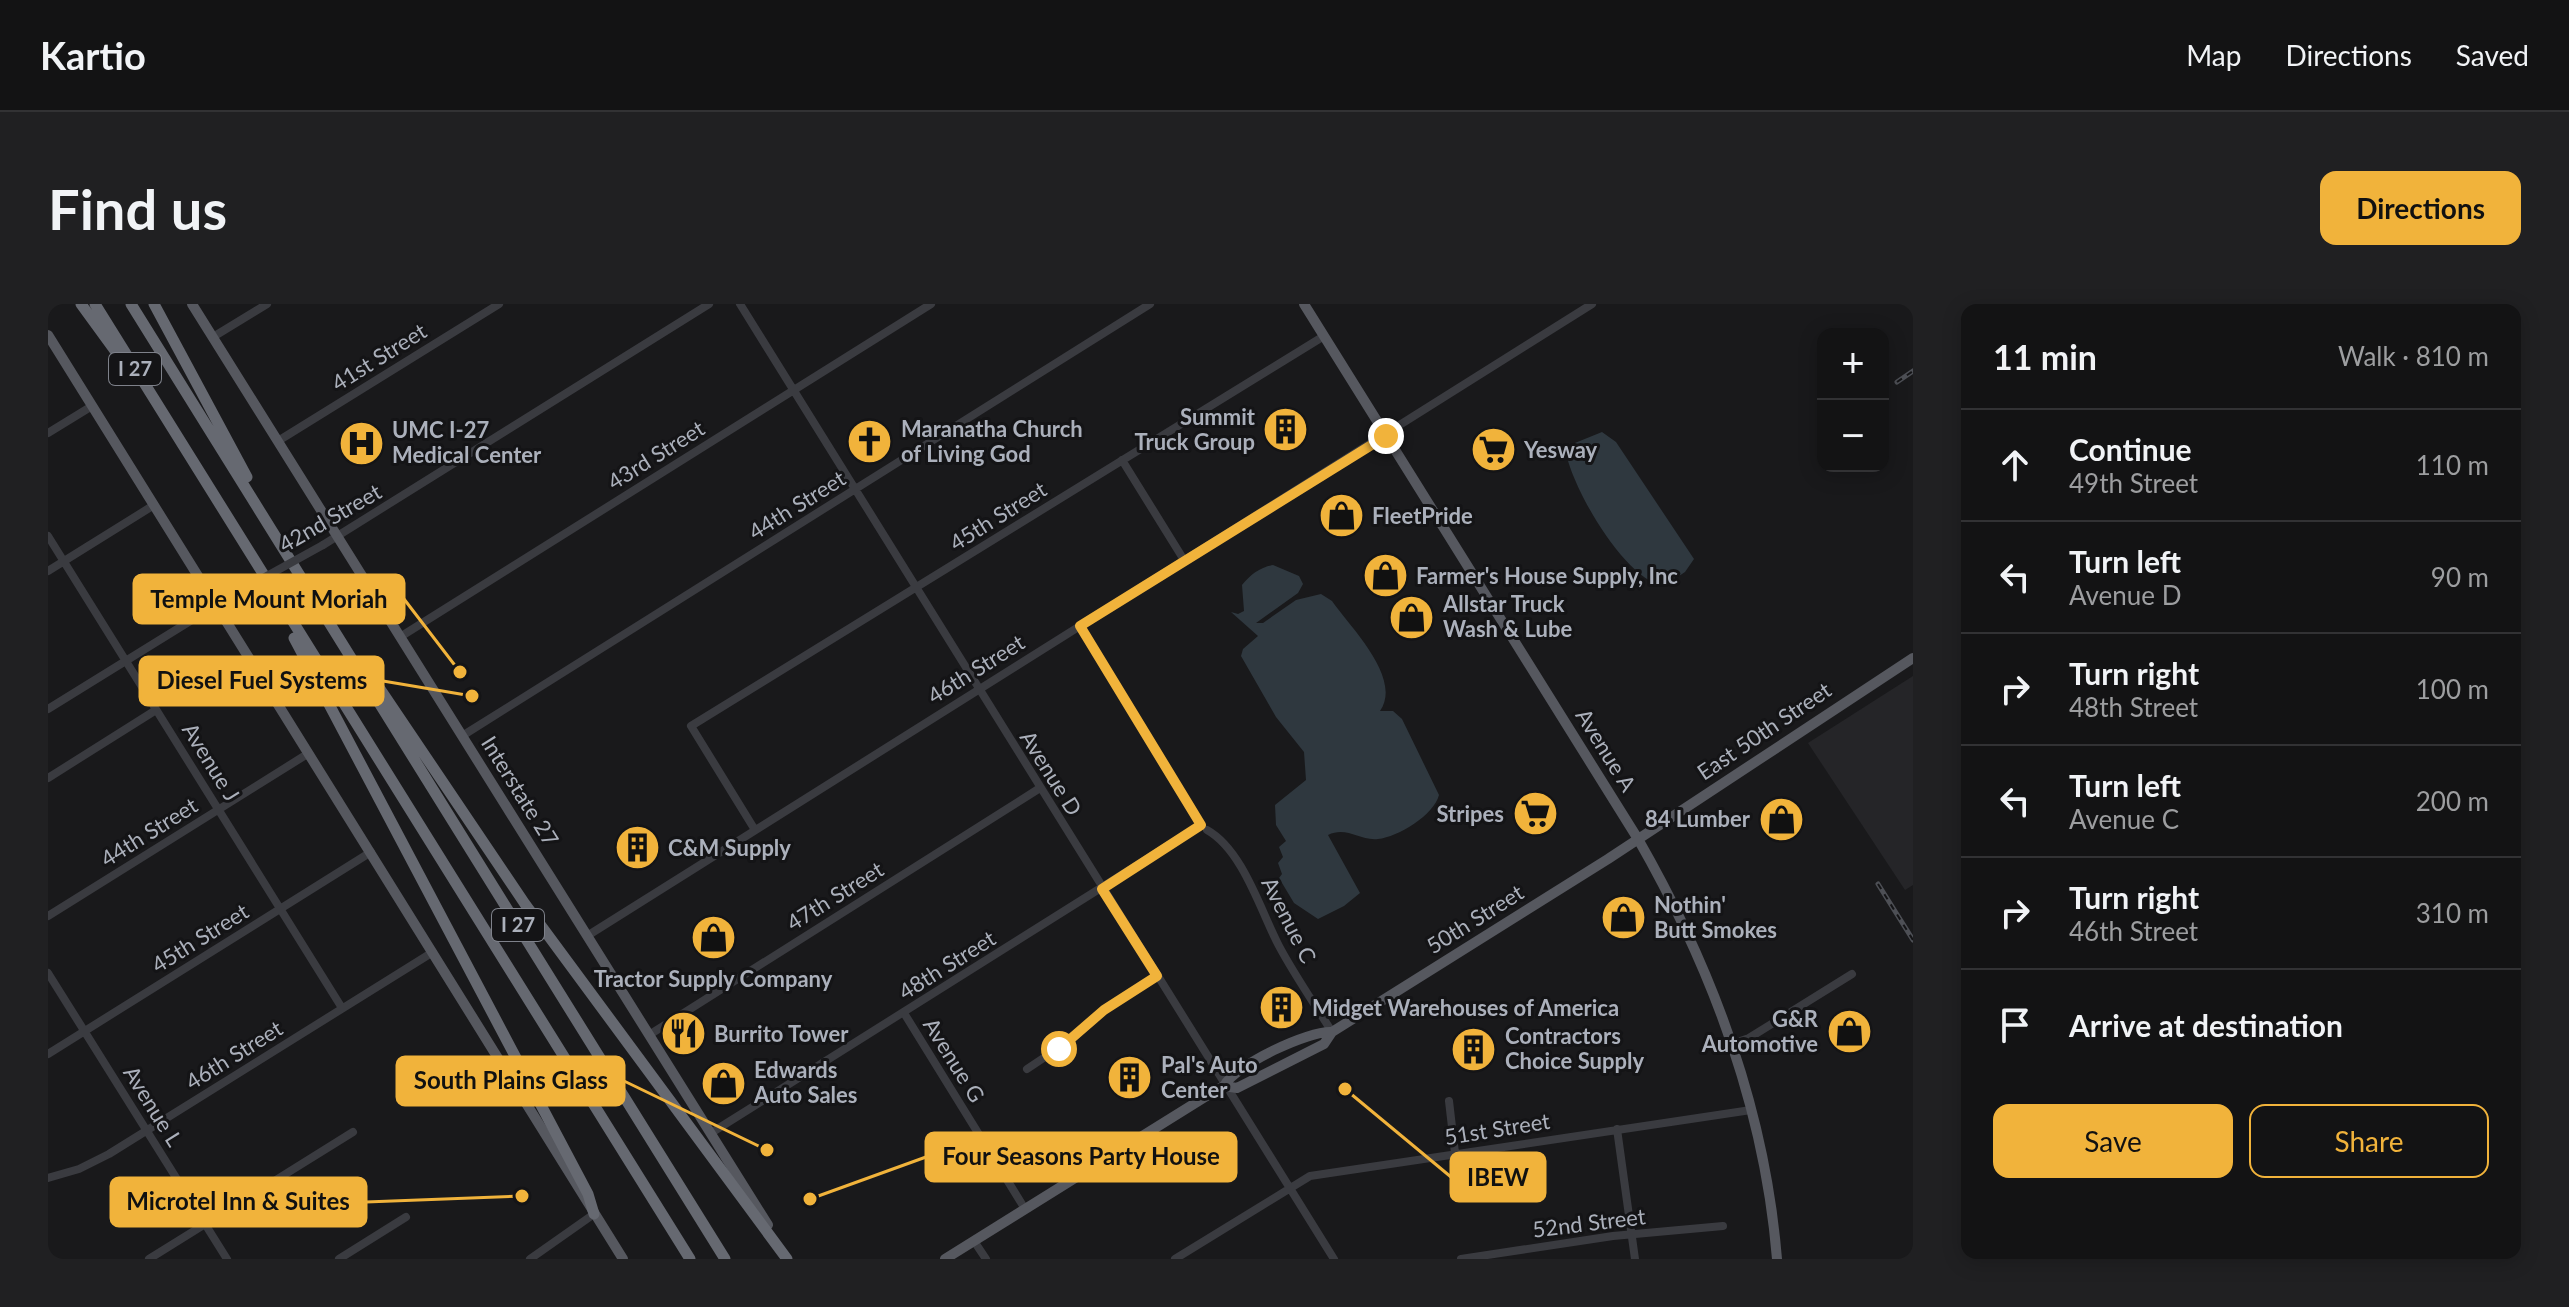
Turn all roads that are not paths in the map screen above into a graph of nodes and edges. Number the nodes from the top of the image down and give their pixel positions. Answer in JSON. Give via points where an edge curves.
{"nodes":[{"id":1,"x":81,"y":304,"type":"edge"},
{"id":2,"x":95,"y":304,"type":"edge"},
{"id":3,"x":131,"y":304,"type":"edge"},
{"id":4,"x":154,"y":304,"type":"edge"},
{"id":5,"x":192,"y":304,"type":"edge"},
{"id":6,"x":267,"y":304,"type":"edge"},
{"id":7,"x":499,"y":304,"type":"edge"},
{"id":8,"x":709,"y":304,"type":"edge"},
{"id":9,"x":740,"y":304,"type":"edge"},
{"id":10,"x":931,"y":304,"type":"edge"},
{"id":11,"x":1150,"y":304,"type":"edge"},
{"id":12,"x":1304,"y":304,"type":"edge"},
{"id":13,"x":1592,"y":304,"type":"edge"},
{"id":14,"x":48,"y":335,"type":"edge"},
{"id":15,"x":1324,"y":336,"type":"junction"},
{"id":16,"x":213,"y":337,"type":"junction"},
{"id":17,"x":794,"y":391,"type":"junction"},
{"id":18,"x":92,"y":406,"type":"junction"},
{"id":19,"x":48,"y":433,"type":"edge"},
{"id":20,"x":176,"y":434,"type":"junction"},
{"id":21,"x":1386,"y":436,"type":"junction"},
{"id":22,"x":278,"y":441,"type":"junction"},
{"id":23,"x":1122,"y":460,"type":"junction"},
{"id":24,"x":855,"y":489,"type":"junction"},
{"id":25,"x":154,"y":505,"type":"junction"},
{"id":26,"x":48,"y":536,"type":"edge"},
{"id":27,"x":337,"y":536,"type":"junction"},
{"id":28,"x":284,"y":548,"type":"junction"},
{"id":29,"x":1184,"y":560,"type":"junction"},
{"id":30,"x":64,"y":561,"type":"junction"},
{"id":31,"x":48,"y":571,"type":"edge"},
{"id":32,"x":915,"y":588,"type":"junction"},
{"id":33,"x":311,"y":592,"type":"junction"},
{"id":34,"x":216,"y":604,"type":"junction"},
{"id":35,"x":281,"y":608,"type":"junction"},
{"id":36,"x":1080,"y":626,"type":"junction"},
{"id":37,"x":400,"y":637,"type":"junction"},
{"id":38,"x":1913,"y":658,"type":"edge"},
{"id":39,"x":126,"y":660,"type":"junction"},
{"id":40,"x":977,"y":690,"type":"junction"},
{"id":41,"x":48,"y":709,"type":"edge"},
{"id":42,"x":156,"y":710,"type":"junction"},
{"id":43,"x":462,"y":736,"type":"junction"},
{"id":44,"x":309,"y":753,"type":"junction"},
{"id":45,"x":48,"y":778,"type":"edge"},
{"id":46,"x":1040,"y":788,"type":"junction"},
{"id":47,"x":218,"y":809,"type":"junction"},
{"id":48,"x":1204,"y":828,"type":"junction"},
{"id":49,"x":755,"y":830,"type":"junction"},
{"id":50,"x":1638,"y":839,"type":"junction"},
{"id":51,"x":371,"y":852,"type":"junction"},
{"id":52,"x":1102,"y":889,"type":"junction"},
{"id":53,"x":280,"y":909,"type":"junction"},
{"id":54,"x":48,"y":916,"type":"edge"},
{"id":55,"x":587,"y":936,"type":"junction"},
{"id":56,"x":433,"y":952,"type":"junction"},
{"id":57,"x":48,"y":973,"type":"edge"},
{"id":58,"x":1852,"y":974,"type":"dead end"},
{"id":59,"x":1157,"y":976,"type":"junction"},
{"id":60,"x":342,"y":1008,"type":"junction"},
{"id":61,"x":904,"y":1013,"type":"junction"},
{"id":62,"x":84,"y":1031,"type":"junction"},
{"id":63,"x":1332,"y":1032,"type":"junction"},
{"id":64,"x":649,"y":1035,"type":"junction"},
{"id":65,"x":1732,"y":1044,"type":"junction"},
{"id":66,"x":48,"y":1054,"type":"edge"},
{"id":67,"x":1027,"y":1069,"type":"dead end"},
{"id":68,"x":1224,"y":1086,"type":"junction"},
{"id":69,"x":1449,"y":1101,"type":"dead end"},
{"id":70,"x":1751,"y":1110,"type":"junction"},
{"id":71,"x":1617,"y":1129,"type":"junction"},
{"id":72,"x":146,"y":1131,"type":"junction"},
{"id":73,"x":353,"y":1132,"type":"dead end"},
{"id":74,"x":711,"y":1133,"type":"junction"},
{"id":75,"x":1455,"y":1153,"type":"junction"},
{"id":76,"x":48,"y":1178,"type":"edge"},
{"id":77,"x":1289,"y":1188,"type":"junction"},
{"id":78,"x":1025,"y":1209,"type":"junction"},
{"id":79,"x":594,"y":1214,"type":"junction"},
{"id":80,"x":406,"y":1217,"type":"dead end"},
{"id":81,"x":205,"y":1225,"type":"junction"},
{"id":82,"x":1723,"y":1226,"type":"dead end"},
{"id":83,"x":1632,"y":1235,"type":"junction"},
{"id":84,"x":974,"y":1241,"type":"junction"},
{"id":85,"x":149,"y":1259,"type":"edge"},
{"id":86,"x":227,"y":1259,"type":"edge"},
{"id":87,"x":339,"y":1259,"type":"edge"},
{"id":88,"x":530,"y":1259,"type":"edge"},
{"id":89,"x":623,"y":1259,"type":"edge"},
{"id":90,"x":690,"y":1259,"type":"edge"},
{"id":91,"x":725,"y":1259,"type":"edge"},
{"id":92,"x":788,"y":1259,"type":"edge"},
{"id":93,"x":945,"y":1259,"type":"edge"},
{"id":94,"x":986,"y":1259,"type":"edge"},
{"id":95,"x":1175,"y":1259,"type":"edge"},
{"id":96,"x":1334,"y":1259,"type":"edge"},
{"id":97,"x":1461,"y":1259,"type":"edge"},
{"id":98,"x":1635,"y":1259,"type":"edge"},
{"id":99,"x":1777,"y":1259,"type":"edge"}],
"edges":[{"from":1,"to":20,"type":"highway"},
{"from":2,"to":20,"type":"highway","number":"I 27"},
{"from":3,"to":28,"type":"highway","number":"I 27"},
{"from":4,"to":28,"type":"highway"},
{"from":5,"to":16,"type":"main road","name":"Interstate 27"},
{"from":6,"to":16,"type":"street"},
{"from":7,"to":22,"type":"street","name":"41st Street"},
{"from":8,"to":27,"type":"street","name":"42nd Street"},
{"from":9,"to":17,"type":"street","name":"Avenue D"},
{"from":10,"to":17,"type":"street","name":"43rd Street"},
{"from":11,"to":24,"type":"street","name":"44th Street"},
{"from":12,"to":15,"type":"main road","name":"Avenue A"},
{"from":13,"to":21,"type":"street","name":"46th Street"},
{"from":14,"to":18,"type":"main road"},
{"from":15,"to":21,"type":"main road","name":"Avenue A"},
{"from":15,"to":23,"type":"street","name":"45th Street"},
{"from":16,"to":22,"type":"main road","name":"Interstate 27"},
{"from":17,"to":24,"type":"street","name":"Avenue D"},
{"from":17,"to":37,"type":"street","name":"43rd Street"},
{"from":18,"to":19,"type":"street"},
{"from":18,"to":25,"type":"main road"},
{"from":20,"to":35,"type":"highway","number":"I 27"},
{"from":21,"to":29,"type":"street","name":"46th Street"},
{"from":21,"to":50,"type":"main road","name":"Avenue A"},
{"from":22,"to":27,"type":"main road","name":"Interstate 27"},
{"from":23,"to":29,"type":"street"},
{"from":23,"to":32,"type":"street","name":"45th Street"},
{"from":24,"to":32,"type":"street","name":"Avenue D"},
{"from":24,"to":43,"type":"street","name":"44th Street"},
{"from":25,"to":30,"type":"street"},
{"from":25,"to":34,"type":"main road"},
{"from":26,"to":30,"type":"street","name":"Avenue J"},
{"from":27,"to":34,"type":"street","name":"42nd Street","bridge":true},
{"from":27,"to":37,"type":"main road","name":"Interstate 27"},
{"from":28,"to":33,"type":"highway","number":"I 27"},
{"from":29,"to":36,"type":"street","name":"46th Street"},
{"from":30,"to":31,"type":"street"},
{"from":30,"to":39,"type":"street","name":"Avenue J"},
{"from":32,"to":40,"type":"street","name":"Avenue D"},
{"from":32,"to":49,"type":"street","name":"45th Street","via":[[691,726]]},
{"from":33,"to":91,"type":"highway","number":"I 27"},
{"from":33,"to":92,"type":"highway","via":[[525,904]]},
{"from":34,"to":39,"type":"street","name":"42nd Street"},
{"from":34,"to":44,"type":"main road"},
{"from":35,"to":79,"type":"highway"},
{"from":35,"to":90,"type":"highway","number":"I 27"},
{"from":36,"to":40,"type":"street","name":"46th Street"},
{"from":36,"to":48,"type":"street","name":"Avenue C"},
{"from":37,"to":43,"type":"main road","name":"Interstate 27"},
{"from":38,"to":50,"type":"main road","name":"East 50th Street"},
{"from":39,"to":41,"type":"street","name":"42nd Street"},
{"from":39,"to":42,"type":"street","name":"Avenue J"},
{"from":40,"to":46,"type":"street","name":"Avenue D"},
{"from":40,"to":49,"type":"street","name":"46th Street"},
{"from":42,"to":45,"type":"street"},
{"from":42,"to":47,"type":"street","name":"Avenue J"},
{"from":43,"to":55,"type":"main road","name":"Interstate 27"},
{"from":44,"to":47,"type":"street","name":"44th Street"},
{"from":44,"to":51,"type":"main road"},
{"from":46,"to":52,"type":"street","name":"Avenue D"},
{"from":46,"to":64,"type":"street","name":"47th Street"},
{"from":47,"to":53,"type":"street","name":"Avenue J"},
{"from":47,"to":54,"type":"street","name":"44th Street"},
{"from":48,"to":52,"type":"street","name":"48th Street"},
{"from":48,"to":63,"type":"street","name":"Avenue C","via":[[1218,838],[1249,881],[1277,942]]},
{"from":49,"to":55,"type":"street","name":"46th Street"},
{"from":50,"to":63,"type":"main road","name":"50th Street"},
{"from":50,"to":65,"type":"main road","name":"Avenue A","via":[[1691,942]]},
{"from":51,"to":53,"type":"street","name":"45th Street"},
{"from":51,"to":56,"type":"main road"},
{"from":52,"to":59,"type":"street","name":"Avenue D"},
{"from":52,"to":61,"type":"street","name":"48th Street"},
{"from":53,"to":60,"type":"street","name":"Avenue J"},
{"from":53,"to":62,"type":"street","name":"45th Street"},
{"from":55,"to":64,"type":"main road","name":"Interstate 27"},
{"from":56,"to":60,"type":"street","name":"46th Street"},
{"from":56,"to":79,"type":"main road"},
{"from":57,"to":62,"type":"street","name":"Avenue L"},
{"from":58,"to":65,"type":"street"},
{"from":59,"to":67,"type":"street"},
{"from":59,"to":68,"type":"street","name":"Avenue D"},
{"from":60,"to":72,"type":"street","name":"46th Street"},
{"from":61,"to":74,"type":"street","name":"48th Street"},
{"from":61,"to":78,"type":"street","name":"Avenue G"},
{"from":62,"to":66,"type":"street","name":"45th Street"},
{"from":62,"to":72,"type":"street","name":"Avenue L"},
{"from":63,"to":68,"type":"main road","name":"50th Street","via":[[1318,1031],[1255,1062],[1230,1075]]},
{"from":63,"to":68,"type":"main road","name":"50th Street","via":[[1324,1044],[1263,1076],[1237,1088]]},
{"from":64,"to":74,"type":"main road","name":"Interstate 27"},
{"from":65,"to":70,"type":"main road","name":"Avenue A"},
{"from":68,"to":77,"type":"street","name":"Avenue D"},
{"from":68,"to":78,"type":"main road","name":"50th Street"},
{"from":69,"to":75,"type":"street"},
{"from":70,"to":71,"type":"street","name":"51st Street"},
{"from":70,"to":99,"type":"main road","name":"Avenue A"},
{"from":71,"to":75,"type":"street","name":"51st Street"},
{"from":71,"to":83,"type":"street"},
{"from":72,"to":76,"type":"street","name":"46th Street","via":[[95,1162]]},
{"from":72,"to":81,"type":"street","name":"Avenue L"},
{"from":73,"to":81,"type":"street"},
{"from":74,"to":92,"type":"main road","name":"Interstate 27"},
{"from":75,"to":77,"type":"street","name":"51st Street","via":[[1310,1176]]},
{"from":77,"to":95,"type":"street","name":"51st Street"},
{"from":77,"to":96,"type":"street","name":"Avenue D"},
{"from":78,"to":84,"type":"main road","name":"50th Street"},
{"from":79,"to":88,"type":"street"},
{"from":79,"to":89,"type":"main road"},
{"from":80,"to":87,"type":"street"},
{"from":81,"to":85,"type":"street"},
{"from":81,"to":86,"type":"street","name":"Avenue L"},
{"from":82,"to":83,"type":"street","name":"52nd Street"},
{"from":83,"to":97,"type":"street","name":"52nd Street"},
{"from":83,"to":98,"type":"street"},
{"from":84,"to":93,"type":"main road","name":"50th Street"},
{"from":84,"to":94,"type":"street"}]}
